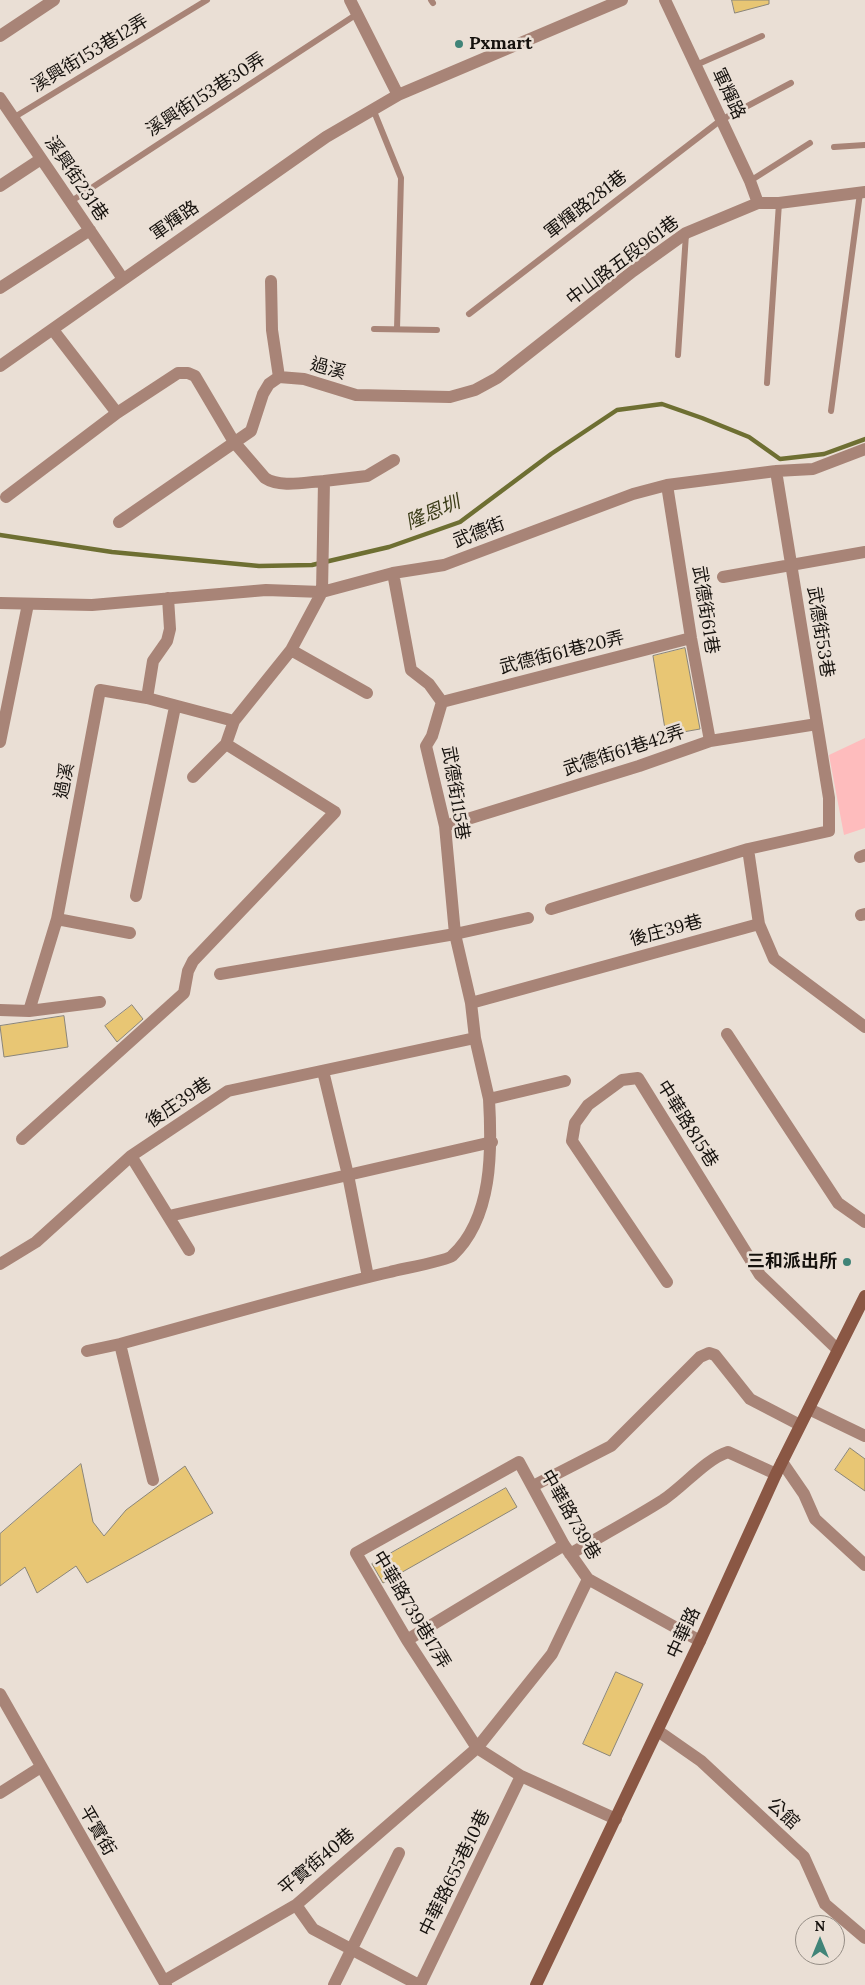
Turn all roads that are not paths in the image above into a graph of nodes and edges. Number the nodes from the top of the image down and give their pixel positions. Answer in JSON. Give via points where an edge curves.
{"nodes":[{"id":1,"x":54,"y":0,"type":"edge"},
{"id":2,"x":207,"y":0,"type":"edge"},
{"id":3,"x":350,"y":0,"type":"edge"},
{"id":4,"x":622,"y":0,"type":"edge"},
{"id":5,"x":665,"y":0,"type":"edge"},
{"id":6,"x":357,"y":14,"type":"junction"},
{"id":7,"x":0,"y":36,"type":"edge"},
{"id":8,"x":762,"y":36,"type":"dead end"},
{"id":9,"x":696,"y":66,"type":"junction"},
{"id":10,"x":791,"y":83,"type":"dead end"},
{"id":11,"x":398,"y":95,"type":"junction"},
{"id":12,"x":0,"y":98,"type":"edge"},
{"id":13,"x":373,"y":108,"type":"junction"},
{"id":14,"x":13,"y":118,"type":"junction"},
{"id":15,"x":721,"y":120,"type":"junction"},
{"id":16,"x":810,"y":144,"type":"dead end"},
{"id":17,"x":865,"y":145,"type":"edge"},
{"id":18,"x":834,"y":147,"type":"dead end"},
{"id":19,"x":41,"y":159,"type":"junction"},
{"id":20,"x":750,"y":182,"type":"junction"},
{"id":21,"x":0,"y":186,"type":"edge"},
{"id":22,"x":862,"y":192,"type":"edge"},
{"id":23,"x":70,"y":202,"type":"junction"},
{"id":24,"x":758,"y":203,"type":"junction"},
{"id":25,"x":779,"y":203,"type":"junction"},
{"id":26,"x":90,"y":230,"type":"junction"},
{"id":27,"x":686,"y":233,"type":"junction"},
{"id":28,"x":123,"y":279,"type":"junction"},
{"id":29,"x":271,"y":281,"type":"dead end"},
{"id":30,"x":0,"y":288,"type":"edge"},
{"id":31,"x":469,"y":314,"type":"dead end"},
{"id":32,"x":374,"y":329,"type":"dead end"},
{"id":33,"x":53,"y":330,"type":"junction"},
{"id":34,"x":397,"y":330,"type":"junction"},
{"id":35,"x":437,"y":330,"type":"dead end"},
{"id":36,"x":678,"y":355,"type":"dead end"},
{"id":37,"x":0,"y":366,"type":"edge"},
{"id":38,"x":279,"y":377,"type":"junction"},
{"id":39,"x":767,"y":383,"type":"dead end"},
{"id":40,"x":450,"y":397,"type":"joint"},
{"id":41,"x":831,"y":411,"type":"dead end"},
{"id":42,"x":117,"y":413,"type":"junction"},
{"id":43,"x":234,"y":442,"type":"junction"},
{"id":44,"x":865,"y":449,"type":"edge"},
{"id":45,"x":394,"y":460,"type":"dead end"},
{"id":46,"x":776,"y":471,"type":"junction"},
{"id":47,"x":324,"y":481,"type":"junction"},
{"id":48,"x":667,"y":485,"type":"junction"},
{"id":49,"x":6,"y":497,"type":"dead end"},
{"id":50,"x":119,"y":522,"type":"dead end"},
{"id":51,"x":865,"y":552,"type":"edge"},
{"id":52,"x":791,"y":565,"type":"junction"},
{"id":53,"x":393,"y":573,"type":"junction"},
{"id":54,"x":723,"y":577,"type":"dead end"},
{"id":55,"x":322,"y":592,"type":"junction"},
{"id":56,"x":168,"y":598,"type":"junction"},
{"id":57,"x":0,"y":603,"type":"edge"},
{"id":58,"x":28,"y":604,"type":"junction"},
{"id":59,"x":691,"y":638,"type":"junction"},
{"id":60,"x":291,"y":650,"type":"junction"},
{"id":61,"x":367,"y":693,"type":"dead end"},
{"id":62,"x":148,"y":698,"type":"junction"},
{"id":63,"x":442,"y":702,"type":"junction"},
{"id":64,"x":176,"y":707,"type":"junction"},
{"id":65,"x":234,"y":721,"type":"junction"},
{"id":66,"x":817,"y":724,"type":"junction"},
{"id":67,"x":710,"y":741,"type":"junction"},
{"id":68,"x":0,"y":742,"type":"edge"},
{"id":69,"x":226,"y":744,"type":"junction"},
{"id":70,"x":193,"y":777,"type":"dead end"},
{"id":71,"x":444,"y":826,"type":"junction"},
{"id":72,"x":748,"y":849,"type":"junction"},
{"id":73,"x":136,"y":896,"type":"dead end"},
{"id":74,"x":551,"y":909,"type":"dead end"},
{"id":75,"x":528,"y":918,"type":"dead end"},
{"id":76,"x":57,"y":919,"type":"junction"},
{"id":77,"x":759,"y":924,"type":"junction"},
{"id":78,"x":130,"y":933,"type":"dead end"},
{"id":79,"x":455,"y":934,"type":"junction"},
{"id":80,"x":220,"y":974,"type":"dead end"},
{"id":81,"x":100,"y":1002,"type":"dead end"},
{"id":82,"x":471,"y":1002,"type":"junction"},
{"id":83,"x":0,"y":1010,"type":"edge"},
{"id":84,"x":29,"y":1011,"type":"junction"},
{"id":85,"x":865,"y":1027,"type":"edge"},
{"id":86,"x":726,"y":1034,"type":"dead end"},
{"id":87,"x":475,"y":1038,"type":"junction"},
{"id":88,"x":323,"y":1071,"type":"junction"},
{"id":89,"x":565,"y":1081,"type":"dead end"},
{"id":90,"x":489,"y":1099,"type":"junction"},
{"id":91,"x":22,"y":1139,"type":"dead end"},
{"id":92,"x":492,"y":1142,"type":"junction"},
{"id":93,"x":131,"y":1156,"type":"junction"},
{"id":94,"x":348,"y":1176,"type":"junction"},
{"id":95,"x":169,"y":1216,"type":"junction"},
{"id":96,"x":865,"y":1222,"type":"edge"},
{"id":97,"x":189,"y":1250,"type":"dead end"},
{"id":98,"x":0,"y":1264,"type":"edge"},
{"id":99,"x":368,"y":1277,"type":"junction"},
{"id":100,"x":667,"y":1282,"type":"dead end"},
{"id":101,"x":865,"y":1296,"type":"edge"},
{"id":102,"x":120,"y":1344,"type":"junction"},
{"id":103,"x":837,"y":1349,"type":"junction"},
{"id":104,"x":87,"y":1351,"type":"dead end"},
{"id":105,"x":809,"y":1409,"type":"junction"},
{"id":106,"x":800,"y":1425,"type":"junction"},
{"id":107,"x":865,"y":1436,"type":"edge"},
{"id":108,"x":519,"y":1462,"type":"joint"},
{"id":109,"x":782,"y":1462,"type":"junction"},
{"id":110,"x":776,"y":1474,"type":"junction"},
{"id":111,"x":153,"y":1480,"type":"dead end"},
{"id":112,"x":533,"y":1486,"type":"junction"},
{"id":113,"x":567,"y":1550,"type":"junction"},
{"id":114,"x":865,"y":1565,"type":"edge"},
{"id":115,"x":588,"y":1579,"type":"junction"},
{"id":116,"x":407,"y":1640,"type":"junction"},
{"id":117,"x":700,"y":1641,"type":"junction"},
{"id":118,"x":0,"y":1695,"type":"edge"},
{"id":119,"x":658,"y":1731,"type":"junction"},
{"id":120,"x":477,"y":1748,"type":"junction"},
{"id":121,"x":41,"y":1767,"type":"junction"},
{"id":122,"x":521,"y":1776,"type":"junction"},
{"id":123,"x":0,"y":1793,"type":"edge"},
{"id":124,"x":616,"y":1819,"type":"junction"},
{"id":125,"x":399,"y":1854,"type":"dead end"},
{"id":126,"x":296,"y":1905,"type":"junction"},
{"id":127,"x":865,"y":1938,"type":"edge"},
{"id":128,"x":352,"y":1950,"type":"junction"},
{"id":129,"x":165,"y":1983,"type":"edge"},
{"id":130,"x":334,"y":1985,"type":"edge"},
{"id":131,"x":420,"y":1985,"type":"edge"},
{"id":132,"x":536,"y":1985,"type":"edge"}],
"edges":[{"from":1,"to":7,"type":"street"},
{"from":2,"to":14,"type":"lane","name":"溪興街153巷12弄"},
{"from":3,"to":6,"type":"street"},
{"from":4,"to":11,"type":"street","name":"軍輝路"},
{"from":5,"to":9,"type":"street","name":"軍輝路"},
{"from":6,"to":11,"type":"street"},
{"from":6,"to":23,"type":"lane","name":"溪興街153巷30弄"},
{"from":8,"to":9,"type":"lane"},
{"from":9,"to":15,"type":"street","name":"軍輝路"},
{"from":10,"to":15,"type":"lane","name":"軍輝路281巷"},
{"from":11,"to":13,"type":"street","name":"軍輝路"},
{"from":12,"to":14,"type":"street","name":"溪興街231巷"},
{"from":13,"to":28,"type":"street","name":"軍輝路","via":[[326,137]]},
{"from":13,"to":34,"type":"lane","via":[[402,178]]},
{"from":14,"to":19,"type":"street","name":"溪興街231巷"},
{"from":15,"to":20,"type":"street","name":"軍輝路"},
{"from":15,"to":31,"type":"lane","name":"軍輝路281巷"},
{"from":16,"to":20,"type":"lane"},
{"from":17,"to":18,"type":"lane"},
{"from":19,"to":21,"type":"street"},
{"from":19,"to":23,"type":"street","name":"溪興街231巷"},
{"from":20,"to":24,"type":"street","name":"軍輝路"},
{"from":22,"to":25,"type":"street","name":"中山路五段961巷"},
{"from":22,"to":41,"type":"lane"},
{"from":23,"to":26,"type":"street","name":"溪興街231巷"},
{"from":24,"to":25,"type":"street","name":"中山路五段961巷"},
{"from":24,"to":27,"type":"street","name":"中山路五段961巷"},
{"from":25,"to":39,"type":"lane"},
{"from":26,"to":28,"type":"street","name":"溪興街231巷"},
{"from":26,"to":30,"type":"street"},
{"from":27,"to":36,"type":"lane"},
{"from":27,"to":40,"type":"street","name":"中山路五段961巷","via":[[497,378],[474,390]]},
{"from":28,"to":33,"type":"street","name":"軍輝路"},
{"from":29,"to":38,"type":"street","via":[[272,330]]},
{"from":32,"to":34,"type":"lane"},
{"from":33,"to":37,"type":"street","name":"軍輝路"},
{"from":33,"to":42,"type":"street"},
{"from":34,"to":35,"type":"lane"},
{"from":38,"to":40,"type":"street","name":"過溪","via":[[304,379],[356,395]]},
{"from":38,"to":43,"type":"street","via":[[263,394],[251,431]]},
{"from":42,"to":43,"type":"street","via":[[178,373],[188,373],[195,376]]},
{"from":42,"to":49,"type":"street"},
{"from":43,"to":47,"type":"street","via":[[271,482]]},
{"from":43,"to":50,"type":"street"},
{"from":44,"to":46,"type":"street","name":"武德街","via":[[813,469]]},
{"from":45,"to":47,"type":"street","via":[[367,476]]},
{"from":46,"to":48,"type":"street","name":"武德街"},
{"from":46,"to":52,"type":"street","name":"武德街53巷"},
{"from":47,"to":55,"type":"street"},
{"from":48,"to":53,"type":"street","name":"武德街","via":[[633,494],[444,565]]},
{"from":48,"to":59,"type":"street","name":"武德街61巷"},
{"from":51,"to":52,"type":"street"},
{"from":52,"to":54,"type":"street"},
{"from":52,"to":66,"type":"street","name":"武德街53巷"},
{"from":53,"to":55,"type":"street","name":"武德街"},
{"from":53,"to":63,"type":"street","via":[[412,670],[429,684]]},
{"from":55,"to":56,"type":"street","name":"武德街","via":[[266,590]]},
{"from":55,"to":60,"type":"street"},
{"from":56,"to":58,"type":"street","name":"武德街","via":[[92,605]]},
{"from":56,"to":62,"type":"street","via":[[170,630],[167,641],[153,661]]},
{"from":57,"to":58,"type":"street","name":"武德街"},
{"from":58,"to":68,"type":"street"},
{"from":59,"to":63,"type":"street","name":"武德街61巷20弄"},
{"from":59,"to":67,"type":"street","name":"武德街61巷"},
{"from":60,"to":61,"type":"street"},
{"from":60,"to":65,"type":"street"},
{"from":62,"to":64,"type":"street","name":"過溪"},
{"from":62,"to":76,"type":"street","name":"過溪","via":[[100,690]]},
{"from":63,"to":71,"type":"street","name":"武德街115巷","via":[[426,746]]},
{"from":64,"to":65,"type":"street","name":"過溪"},
{"from":64,"to":73,"type":"street"},
{"from":65,"to":69,"type":"street"},
{"from":66,"to":67,"type":"street","name":"武德街61巷42弄"},
{"from":66,"to":72,"type":"street","name":"武德街53巷","via":[[829,798],[829,830]]},
{"from":67,"to":71,"type":"street","name":"武德街61巷42弄"},
{"from":69,"to":70,"type":"street"},
{"from":69,"to":91,"type":"street","via":[[335,812],[193,961],[184,993]]},
{"from":71,"to":79,"type":"street","name":"武德街115巷"},
{"from":72,"to":74,"type":"street"},
{"from":72,"to":77,"type":"street"},
{"from":75,"to":79,"type":"street"},
{"from":76,"to":78,"type":"street"},
{"from":76,"to":84,"type":"street","name":"過溪"},
{"from":77,"to":82,"type":"street","name":"後庄39巷"},
{"from":77,"to":85,"type":"street","via":[[774,959]]},
{"from":79,"to":80,"type":"street"},
{"from":79,"to":82,"type":"street","name":"武德街115巷"},
{"from":81,"to":84,"type":"street"},
{"from":82,"to":87,"type":"street"},
{"from":83,"to":84,"type":"street"},
{"from":86,"to":96,"type":"street","via":[[838,1203]]},
{"from":87,"to":88,"type":"street","name":"後庄39巷"},
{"from":87,"to":90,"type":"street"},
{"from":88,"to":93,"type":"street","name":"後庄39巷","via":[[228,1091]]},
{"from":88,"to":94,"type":"street"},
{"from":89,"to":90,"type":"street"},
{"from":90,"to":92,"type":"street"},
{"from":92,"to":94,"type":"street"},
{"from":92,"to":99,"type":"street","via":[[487,1185],[472,1230],[451,1257]]},
{"from":93,"to":95,"type":"street"},
{"from":93,"to":98,"type":"street","name":"後庄39巷","via":[[36,1242]]},
{"from":94,"to":95,"type":"street"},
{"from":94,"to":99,"type":"street"},
{"from":95,"to":97,"type":"street"},
{"from":99,"to":102,"type":"street"},
{"from":100,"to":103,"type":"street","name":"中華路815巷","via":[[572,1141],[575,1123],[588,1105],[622,1080],[638,1078],[760,1275]]},
{"from":101,"to":103,"type":"main road","name":"中華路"},
{"from":102,"to":104,"type":"street"},
{"from":102,"to":111,"type":"street"},
{"from":103,"to":105,"type":"main road","name":"中華路"},
{"from":105,"to":106,"type":"main road","name":"中華路"},
{"from":105,"to":107,"type":"street"},
{"from":106,"to":109,"type":"main road","name":"中華路"},
{"from":106,"to":112,"type":"street","via":[[750,1399],[715,1355],[709,1353],[700,1357],[611,1446]]},
{"from":108,"to":112,"type":"street","name":"中華路739巷"},
{"from":108,"to":116,"type":"street","name":"中華路739巷17弄","via":[[356,1554]]},
{"from":109,"to":110,"type":"main road","name":"中華路"},
{"from":109,"to":114,"type":"street","via":[[804,1494],[815,1519]]},
{"from":110,"to":113,"type":"street","via":[[728,1452],[714,1456],[699,1473],[665,1499]]},
{"from":110,"to":117,"type":"main road","name":"中華路"},
{"from":112,"to":113,"type":"street","name":"中華路739巷"},
{"from":113,"to":115,"type":"street","name":"中華路739巷"},
{"from":113,"to":116,"type":"street"},
{"from":115,"to":117,"type":"street","name":"中華路739巷"},
{"from":115,"to":120,"type":"street","name":"平實街40巷","via":[[552,1654]]},
{"from":116,"to":120,"type":"street","name":"中華路739巷17弄"},
{"from":117,"to":119,"type":"main road","name":"中華路"},
{"from":118,"to":121,"type":"street","name":"平實街"},
{"from":119,"to":124,"type":"main road","name":"中華路"},
{"from":119,"to":127,"type":"street","name":"公館","via":[[701,1761],[804,1857],[825,1904]]},
{"from":120,"to":122,"type":"street","name":"中華路739巷17弄"},
{"from":120,"to":126,"type":"street","name":"平實街40巷"},
{"from":121,"to":123,"type":"street"},
{"from":121,"to":129,"type":"street","name":"平實街"},
{"from":122,"to":124,"type":"street","name":"中華路739巷17弄"},
{"from":122,"to":131,"type":"street","name":"中華路655巷10巷"},
{"from":124,"to":132,"type":"main road","name":"中華路"},
{"from":125,"to":128,"type":"street"},
{"from":126,"to":128,"type":"street","via":[[313,1929]]},
{"from":126,"to":129,"type":"street","name":"平實街40巷"},
{"from":128,"to":130,"type":"street"},
{"from":128,"to":131,"type":"street"}]}
